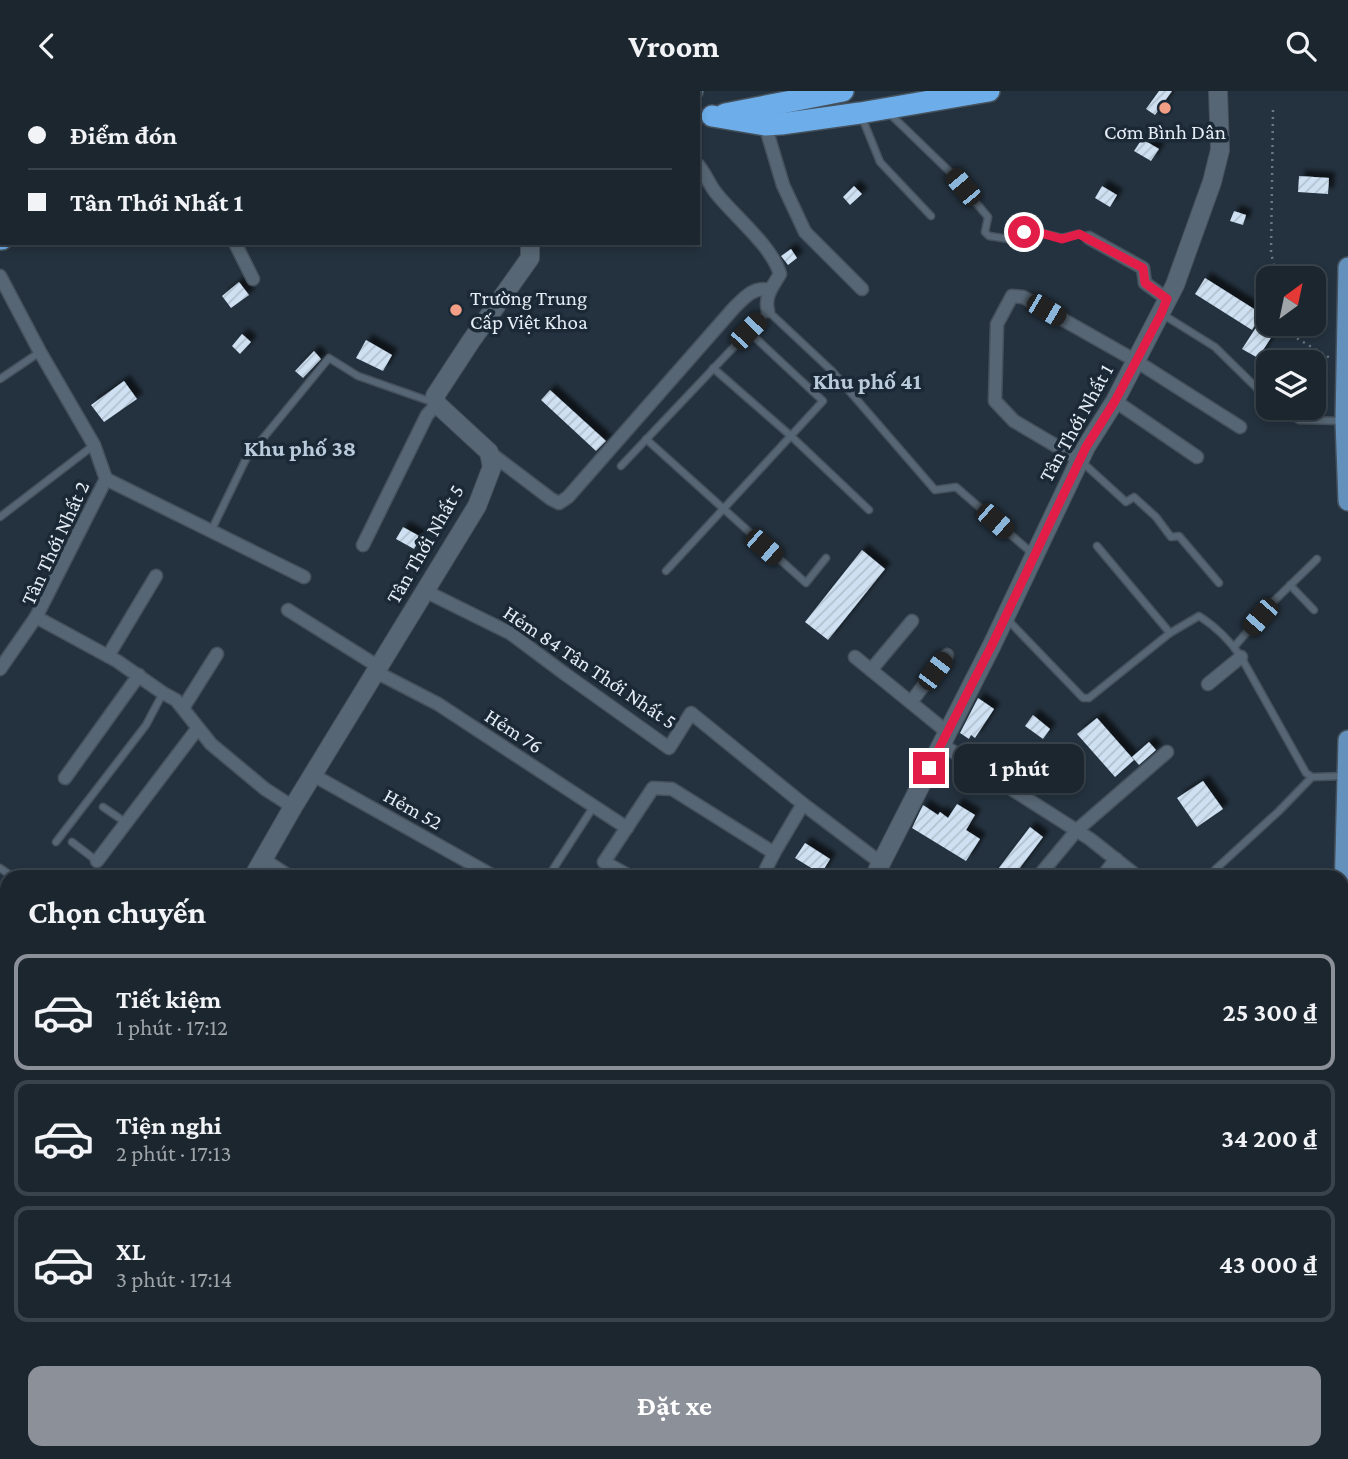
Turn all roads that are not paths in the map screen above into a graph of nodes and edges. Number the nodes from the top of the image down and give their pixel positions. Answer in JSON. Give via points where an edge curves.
{"nodes":[{"id":1,"x":843,"y":91,"type":"edge"},
{"id":2,"x":989,"y":91,"type":"edge"},
{"id":3,"x":1219,"y":91,"type":"edge"},
{"id":4,"x":886,"y":109,"type":"junction"},
{"id":5,"x":860,"y":113,"type":"junction"},
{"id":6,"x":705,"y":118,"type":"edge"},
{"id":7,"x":765,"y":125,"type":"junction"},
{"id":8,"x":700,"y":168,"type":"edge"},
{"id":9,"x":931,"y":216,"type":"dead end"},
{"id":10,"x":1089,"y":238,"type":"joint"},
{"id":11,"x":235,"y":245,"type":"edge"},
{"id":12,"x":530,"y":245,"type":"edge"},
{"id":13,"x":1348,"y":267,"type":"edge"},
{"id":14,"x":0,"y":276,"type":"edge"},
{"id":15,"x":253,"y":279,"type":"dead end"},
{"id":16,"x":862,"y":289,"type":"dead end"},
{"id":17,"x":770,"y":290,"type":"junction"},
{"id":18,"x":1164,"y":306,"type":"junction"},
{"id":19,"x":768,"y":311,"type":"junction"},
{"id":20,"x":748,"y":331,"type":"junction"},
{"id":21,"x":40,"y":352,"type":"junction"},
{"id":22,"x":1136,"y":361,"type":"junction"},
{"id":23,"x":713,"y":368,"type":"junction"},
{"id":24,"x":0,"y":379,"type":"edge"},
{"id":25,"x":1256,"y":387,"type":"edge"},
{"id":26,"x":1115,"y":401,"type":"junction"},
{"id":27,"x":437,"y":404,"type":"junction"},
{"id":28,"x":1299,"y":420,"type":"edge"},
{"id":29,"x":1345,"y":421,"type":"junction"},
{"id":30,"x":1241,"y":428,"type":"dead end"},
{"id":31,"x":791,"y":436,"type":"junction"},
{"id":32,"x":646,"y":439,"type":"junction"},
{"id":33,"x":94,"y":445,"type":"junction"},
{"id":34,"x":489,"y":452,"type":"junction"},
{"id":35,"x":1197,"y":457,"type":"dead end"},
{"id":36,"x":1080,"y":460,"type":"junction"},
{"id":37,"x":621,"y":466,"type":"dead end"},
{"id":38,"x":106,"y":479,"type":"junction"},
{"id":39,"x":1348,"y":501,"type":"edge"},
{"id":40,"x":723,"y":510,"type":"junction"},
{"id":41,"x":869,"y":510,"type":"dead end"},
{"id":42,"x":0,"y":517,"type":"edge"},
{"id":43,"x":211,"y":531,"type":"junction"},
{"id":44,"x":363,"y":545,"type":"dead end"},
{"id":45,"x":1097,"y":546,"type":"dead end"},
{"id":46,"x":1034,"y":555,"type":"junction"},
{"id":47,"x":827,"y":558,"type":"dead end"},
{"id":48,"x":1317,"y":559,"type":"dead end"},
{"id":49,"x":666,"y":571,"type":"dead end"},
{"id":50,"x":156,"y":576,"type":"dead end"},
{"id":51,"x":304,"y":577,"type":"dead end"},
{"id":52,"x":1219,"y":583,"type":"dead end"},
{"id":53,"x":1290,"y":585,"type":"junction"},
{"id":54,"x":425,"y":591,"type":"junction"},
{"id":55,"x":288,"y":610,"type":"dead end"},
{"id":56,"x":1314,"y":610,"type":"dead end"},
{"id":57,"x":36,"y":617,"type":"junction"},
{"id":58,"x":1005,"y":617,"type":"junction"},
{"id":59,"x":912,"y":621,"type":"dead end"},
{"id":60,"x":1170,"y":633,"type":"junction"},
{"id":61,"x":1238,"y":652,"type":"junction"},
{"id":62,"x":218,"y":654,"type":"dead end"},
{"id":63,"x":947,"y":655,"type":"dead end"},
{"id":64,"x":108,"y":656,"type":"junction"},
{"id":65,"x":855,"y":657,"type":"dead end"},
{"id":66,"x":0,"y":669,"type":"edge"},
{"id":67,"x":377,"y":669,"type":"junction"},
{"id":68,"x":871,"y":670,"type":"junction"},
{"id":69,"x":139,"y":675,"type":"junction"},
{"id":70,"x":1208,"y":684,"type":"dead end"},
{"id":71,"x":163,"y":694,"type":"junction"},
{"id":72,"x":911,"y":702,"type":"junction"},
{"id":73,"x":183,"y":708,"type":"junction"},
{"id":74,"x":198,"y":728,"type":"junction"},
{"id":75,"x":944,"y":738,"type":"junction"},
{"id":76,"x":1348,"y":740,"type":"edge"},
{"id":77,"x":1167,"y":752,"type":"dead end"},
{"id":78,"x":313,"y":775,"type":"junction"},
{"id":79,"x":1348,"y":776,"type":"edge"},
{"id":80,"x":1312,"y":777,"type":"junction"},
{"id":81,"x":65,"y":778,"type":"dead end"},
{"id":82,"x":803,"y":804,"type":"junction"},
{"id":83,"x":594,"y":806,"type":"junction"},
{"id":84,"x":103,"y":807,"type":"dead end"},
{"id":85,"x":293,"y":807,"type":"junction"},
{"id":86,"x":127,"y":823,"type":"junction"},
{"id":87,"x":627,"y":828,"type":"junction"},
{"id":88,"x":1077,"y":831,"type":"junction"},
{"id":89,"x":56,"y":842,"type":"dead end"},
{"id":90,"x":72,"y":842,"type":"dead end"},
{"id":91,"x":774,"y":853,"type":"junction"},
{"id":92,"x":263,"y":859,"type":"junction"},
{"id":93,"x":1116,"y":859,"type":"junction"},
{"id":94,"x":97,"y":861,"type":"joint"},
{"id":95,"x":257,"y":870,"type":"edge"},
{"id":96,"x":280,"y":870,"type":"edge"},
{"id":97,"x":483,"y":870,"type":"edge"},
{"id":98,"x":553,"y":870,"type":"edge"},
{"id":99,"x":617,"y":870,"type":"edge"},
{"id":100,"x":766,"y":870,"type":"edge"},
{"id":101,"x":877,"y":870,"type":"edge"},
{"id":102,"x":1044,"y":870,"type":"edge"},
{"id":103,"x":1107,"y":870,"type":"edge"},
{"id":104,"x":1129,"y":870,"type":"edge"},
{"id":105,"x":1215,"y":870,"type":"edge"},
{"id":106,"x":1344,"y":870,"type":"edge"}],
"edges":[{"from":1,"to":6,"type":"highway"},
{"from":2,"to":4,"type":"highway"},
{"from":3,"to":18,"type":"street","name":"Tân Thới Nhất 1","via":[[1220,150],[1212,182]]},
{"from":4,"to":5,"type":"highway"},
{"from":4,"to":10,"type":"lane","via":[[988,217],[985,232],[989,236],[1009,239],[1017,232],[1037,232],[1062,239],[1079,234]]},
{"from":5,"to":7,"type":"highway"},
{"from":5,"to":9,"type":"lane","via":[[880,162]]},
{"from":6,"to":7,"type":"highway"},
{"from":7,"to":16,"type":"street","via":[[783,185],[804,232]]},
{"from":8,"to":17,"type":"street","via":[[777,265],[780,274]]},
{"from":10,"to":18,"type":"street","via":[[1143,268],[1145,283]]},
{"from":11,"to":15,"type":"street"},
{"from":12,"to":27,"type":"street","via":[[530,258],[435,396]]},
{"from":13,"to":29,"type":"main road"},
{"from":14,"to":21,"type":"street","name":"Tân Thới Nhất 2"},
{"from":17,"to":19,"type":"street"},
{"from":17,"to":34,"type":"street","via":[[749,293],[733,309],[559,503]]},
{"from":18,"to":22,"type":"street","name":"Tân Thới Nhất 1"},
{"from":18,"to":25,"type":"lane"},
{"from":19,"to":20,"type":"lane"},
{"from":19,"to":46,"type":"lane","via":[[832,371],[935,490],[956,487]]},
{"from":20,"to":23,"type":"lane"},
{"from":20,"to":31,"type":"lane","via":[[823,401]]},
{"from":21,"to":24,"type":"lane"},
{"from":21,"to":33,"type":"street","name":"Tân Thới Nhất 2"},
{"from":22,"to":26,"type":"street","name":"Tân Thới Nhất 1"},
{"from":22,"to":30,"type":"street"},
{"from":22,"to":36,"type":"street","via":[[1023,297],[1012,296],[1006,306],[997,324],[995,401],[1014,421]]},
{"from":23,"to":31,"type":"lane"},
{"from":23,"to":32,"type":"lane"},
{"from":26,"to":35,"type":"street"},
{"from":26,"to":36,"type":"street","name":"Tân Thới Nhất 1"},
{"from":27,"to":34,"type":"street"},
{"from":27,"to":43,"type":"lane","via":[[358,376],[329,358],[246,459]]},
{"from":27,"to":44,"type":"street","via":[[427,415]]},
{"from":28,"to":29,"type":"lane"},
{"from":29,"to":39,"type":"main road"},
{"from":31,"to":40,"type":"lane"},
{"from":31,"to":41,"type":"lane"},
{"from":32,"to":37,"type":"lane"},
{"from":32,"to":40,"type":"lane"},
{"from":33,"to":38,"type":"street","name":"Tân Thới Nhất 2"},
{"from":33,"to":42,"type":"lane"},
{"from":34,"to":54,"type":"street","name":"Tân Thới Nhất 5","via":[[492,467],[477,506]]},
{"from":36,"to":46,"type":"street","name":"Tân Thới Nhất 1"},
{"from":36,"to":52,"type":"lane","via":[[1126,502],[1134,496],[1171,537],[1180,536]]},
{"from":38,"to":43,"type":"street"},
{"from":38,"to":57,"type":"street","name":"Tân Thới Nhất 2"},
{"from":40,"to":47,"type":"lane","via":[[806,583]]},
{"from":40,"to":49,"type":"lane"},
{"from":43,"to":51,"type":"street"},
{"from":45,"to":60,"type":"lane"},
{"from":46,"to":58,"type":"street","name":"Tân Thới Nhất 1"},
{"from":48,"to":53,"type":"lane"},
{"from":50,"to":64,"type":"street"},
{"from":53,"to":56,"type":"lane"},
{"from":53,"to":61,"type":"lane"},
{"from":54,"to":67,"type":"street","name":"Tân Thới Nhất 5"},
{"from":54,"to":82,"type":"street","name":"Hẻm 84 Tân Thới Nhất 5","via":[[510,633],[669,748],[691,713]]},
{"from":55,"to":67,"type":"street","name":"Hẻm 76"},
{"from":57,"to":64,"type":"street","name":"Tân Thới Nhất 2"},
{"from":57,"to":66,"type":"street"},
{"from":58,"to":60,"type":"lane","via":[[1083,698]]},
{"from":58,"to":75,"type":"street","name":"Tân Thới Nhất 1"},
{"from":59,"to":68,"type":"street"},
{"from":60,"to":61,"type":"lane","via":[[1199,616]]},
{"from":61,"to":70,"type":"street"},
{"from":61,"to":80,"type":"lane"},
{"from":62,"to":73,"type":"street"},
{"from":63,"to":72,"type":"street"},
{"from":64,"to":69,"type":"street","name":"Tân Thới Nhất 2"},
{"from":65,"to":68,"type":"street"},
{"from":67,"to":78,"type":"street","name":"Tân Thới Nhất 5"},
{"from":67,"to":83,"type":"street","name":"Hẻm 76"},
{"from":68,"to":72,"type":"street"},
{"from":69,"to":71,"type":"street","name":"Tân Thới Nhất 2"},
{"from":69,"to":81,"type":"street"},
{"from":71,"to":73,"type":"street","name":"Tân Thới Nhất 2"},
{"from":71,"to":89,"type":"lane","via":[[146,726]]},
{"from":72,"to":75,"type":"street"},
{"from":73,"to":74,"type":"street","name":"Tân Thới Nhất 2"},
{"from":74,"to":85,"type":"street","name":"Tân Thới Nhất 2","via":[[265,789]]},
{"from":74,"to":86,"type":"street"},
{"from":75,"to":88,"type":"street"},
{"from":75,"to":101,"type":"street","name":"Tân Thới Nhất 1"},
{"from":76,"to":79,"type":"main road"},
{"from":77,"to":88,"type":"street"},
{"from":78,"to":85,"type":"street","name":"Tân Thới Nhất 5"},
{"from":78,"to":97,"type":"street","name":"Hẻm 52"},
{"from":79,"to":80,"type":"lane"},
{"from":79,"to":106,"type":"main road"},
{"from":80,"to":105,"type":"lane"},
{"from":82,"to":91,"type":"street"},
{"from":82,"to":101,"type":"street","name":"Hẻm 84 Tân Thới Nhất 5"},
{"from":83,"to":87,"type":"street","name":"Hẻm 76"},
{"from":83,"to":98,"type":"lane"},
{"from":84,"to":86,"type":"lane"},
{"from":85,"to":92,"type":"street","name":"Tân Thới Nhất 5"},
{"from":86,"to":94,"type":"street"},
{"from":87,"to":91,"type":"street","via":[[653,788],[672,789]]},
{"from":87,"to":99,"type":"street","via":[[604,862]]},
{"from":88,"to":93,"type":"street"},
{"from":88,"to":102,"type":"street"},
{"from":90,"to":94,"type":"lane"},
{"from":91,"to":100,"type":"street"},
{"from":92,"to":95,"type":"street","name":"Tân Thới Nhất 5"},
{"from":92,"to":96,"type":"street"},
{"from":93,"to":103,"type":"street"},
{"from":93,"to":104,"type":"street"}]}
